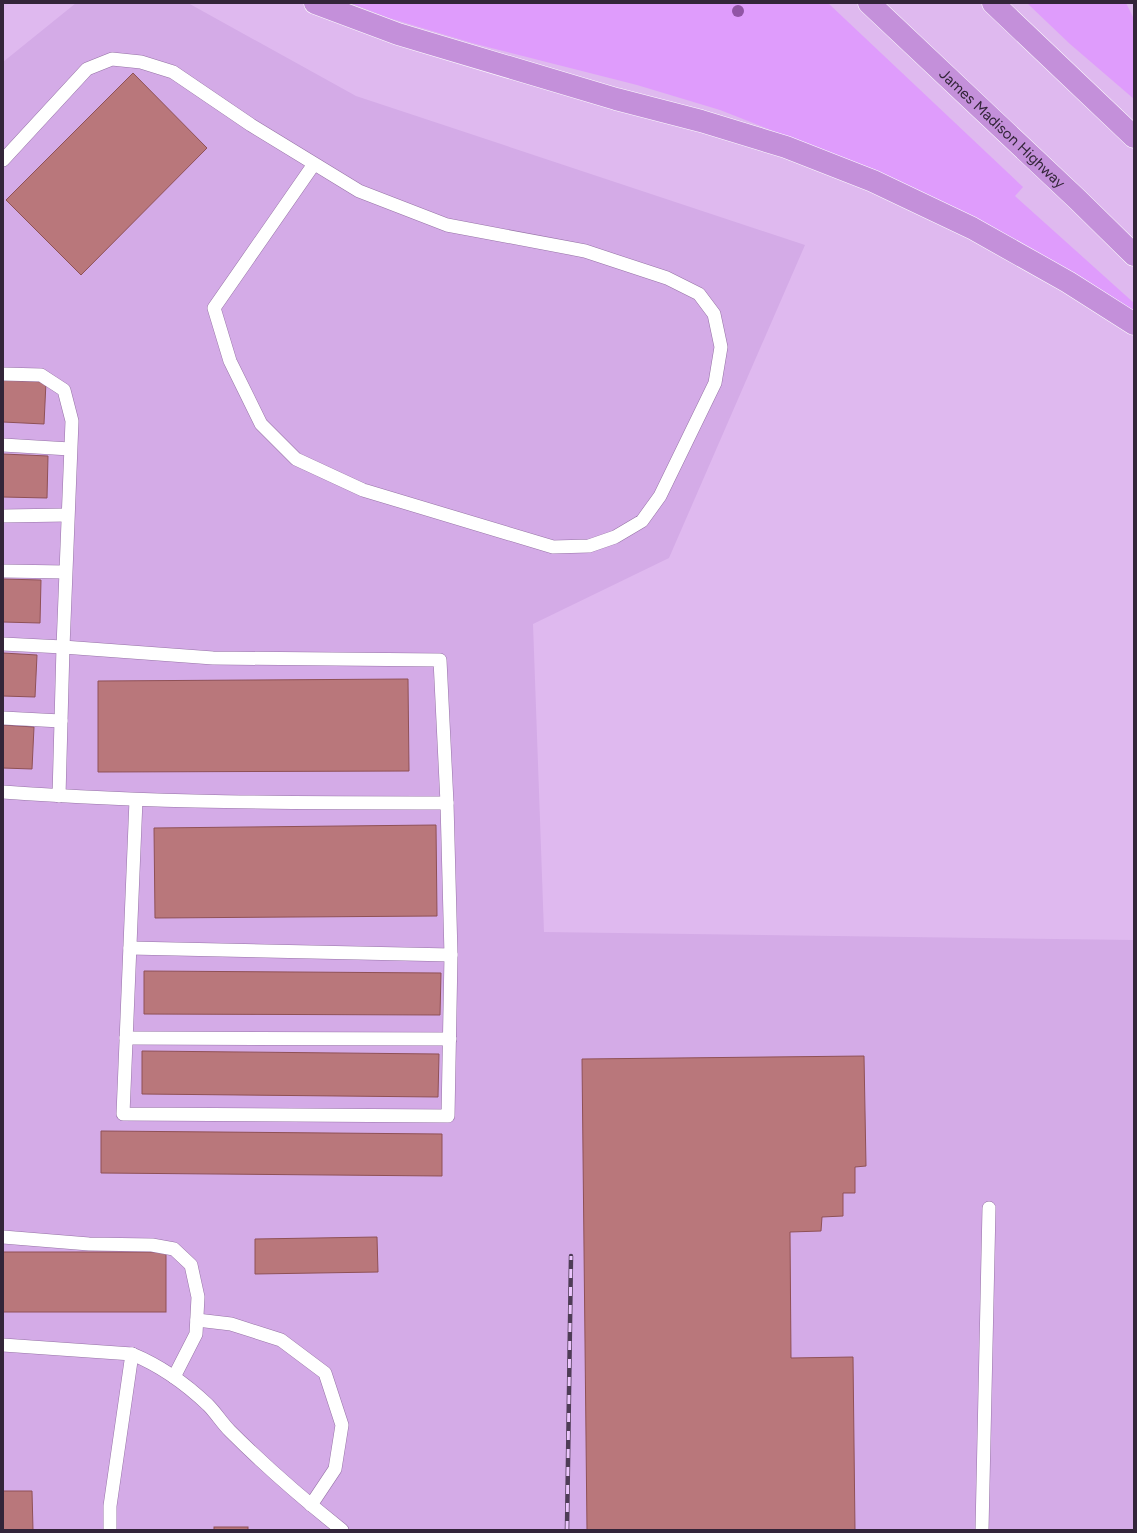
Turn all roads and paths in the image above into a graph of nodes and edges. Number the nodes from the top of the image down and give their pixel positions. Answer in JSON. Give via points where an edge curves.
{"nodes":[{"id":1,"x":315,"y":3,"type":"edge"},
{"id":2,"x":869,"y":3,"type":"edge"},
{"id":3,"x":993,"y":3,"type":"edge"},
{"id":4,"x":1134,"y":137,"type":"edge"},
{"id":5,"x":3,"y":160,"type":"edge"},
{"id":6,"x":314,"y":164,"type":"junction"},
{"id":7,"x":1134,"y":255,"type":"edge"},
{"id":8,"x":1134,"y":324,"type":"edge"},
{"id":9,"x":3,"y":374,"type":"edge"},
{"id":10,"x":3,"y":445,"type":"edge"},
{"id":11,"x":70,"y":449,"type":"junction"},
{"id":12,"x":67,"y":515,"type":"junction"},
{"id":13,"x":3,"y":516,"type":"edge"},
{"id":14,"x":3,"y":571,"type":"edge"},
{"id":15,"x":65,"y":572,"type":"junction"},
{"id":16,"x":3,"y":644,"type":"edge"},
{"id":17,"x":63,"y":647,"type":"junction"},
{"id":18,"x":3,"y":718,"type":"edge"},
{"id":19,"x":61,"y":721,"type":"junction"},
{"id":20,"x":3,"y":792,"type":"edge"},
{"id":21,"x":59,"y":796,"type":"junction"},
{"id":22,"x":136,"y":800,"type":"junction"},
{"id":23,"x":447,"y":803,"type":"junction"},
{"id":24,"x":130,"y":948,"type":"junction"},
{"id":25,"x":451,"y":955,"type":"junction"},
{"id":26,"x":126,"y":1038,"type":"junction"},
{"id":27,"x":450,"y":1039,"type":"junction"},
{"id":28,"x":989,"y":1208,"type":"dead end"},
{"id":29,"x":3,"y":1237,"type":"edge"},
{"id":30,"x":197,"y":1320,"type":"junction"},
{"id":31,"x":3,"y":1345,"type":"edge"},
{"id":32,"x":132,"y":1354,"type":"junction"},
{"id":33,"x":174,"y":1377,"type":"junction"},
{"id":34,"x":311,"y":1505,"type":"junction"},
{"id":35,"x":110,"y":1530,"type":"edge"},
{"id":36,"x":342,"y":1530,"type":"edge"},
{"id":37,"x":982,"y":1530,"type":"edge"}],
"edges":[{"from":1,"to":8,"type":"highway","via":[[398,34],[793,150],[872,181],[972,228],[1068,282]]},
{"from":2,"to":7,"type":"highway","name":"James Madison Highway"},
{"from":3,"to":4,"type":"highway"},
{"from":5,"to":6,"type":"lane","via":[[87,68],[112,59],[141,62],[174,72],[251,125]]},
{"from":6,"to":6,"type":"lane","via":[[359,191],[447,225],[585,251],[667,278],[699,294],[714,314],[722,347],[715,383],[660,496],[642,521],[615,537],[589,546],[553,547],[363,490],[296,459],[261,424],[230,361],[214,308]]},
{"from":9,"to":11,"type":"lane","via":[[41,375],[64,390],[72,421]]},
{"from":10,"to":11,"type":"lane"},
{"from":11,"to":12,"type":"lane"},
{"from":12,"to":13,"type":"lane"},
{"from":12,"to":15,"type":"lane"},
{"from":14,"to":15,"type":"lane"},
{"from":15,"to":17,"type":"lane"},
{"from":16,"to":17,"type":"lane"},
{"from":17,"to":19,"type":"lane"},
{"from":17,"to":23,"type":"lane","via":[[213,658],[440,660]]},
{"from":18,"to":19,"type":"lane"},
{"from":19,"to":21,"type":"lane"},
{"from":20,"to":21,"type":"lane"},
{"from":21,"to":22,"type":"lane"},
{"from":22,"to":23,"type":"lane"},
{"from":22,"to":24,"type":"lane"},
{"from":23,"to":25,"type":"lane"},
{"from":24,"to":25,"type":"lane"},
{"from":24,"to":26,"type":"lane"},
{"from":25,"to":27,"type":"lane"},
{"from":26,"to":27,"type":"lane"},
{"from":26,"to":27,"type":"lane","via":[[123,1114],[440,1116],[448,1116]]},
{"from":28,"to":37,"type":"lane"},
{"from":29,"to":30,"type":"lane","via":[[89,1244],[152,1245],[174,1249],[191,1265],[198,1297]]},
{"from":30,"to":33,"type":"lane","via":[[196,1334]]},
{"from":30,"to":34,"type":"lane","via":[[231,1324],[281,1340],[325,1372],[342,1425],[335,1469]]},
{"from":31,"to":32,"type":"lane"},
{"from":32,"to":33,"type":"lane"},
{"from":32,"to":35,"type":"lane","via":[[110,1506]]},
{"from":33,"to":34,"type":"lane","via":[[209,1406],[229,1430]]},
{"from":34,"to":36,"type":"lane"}]}
